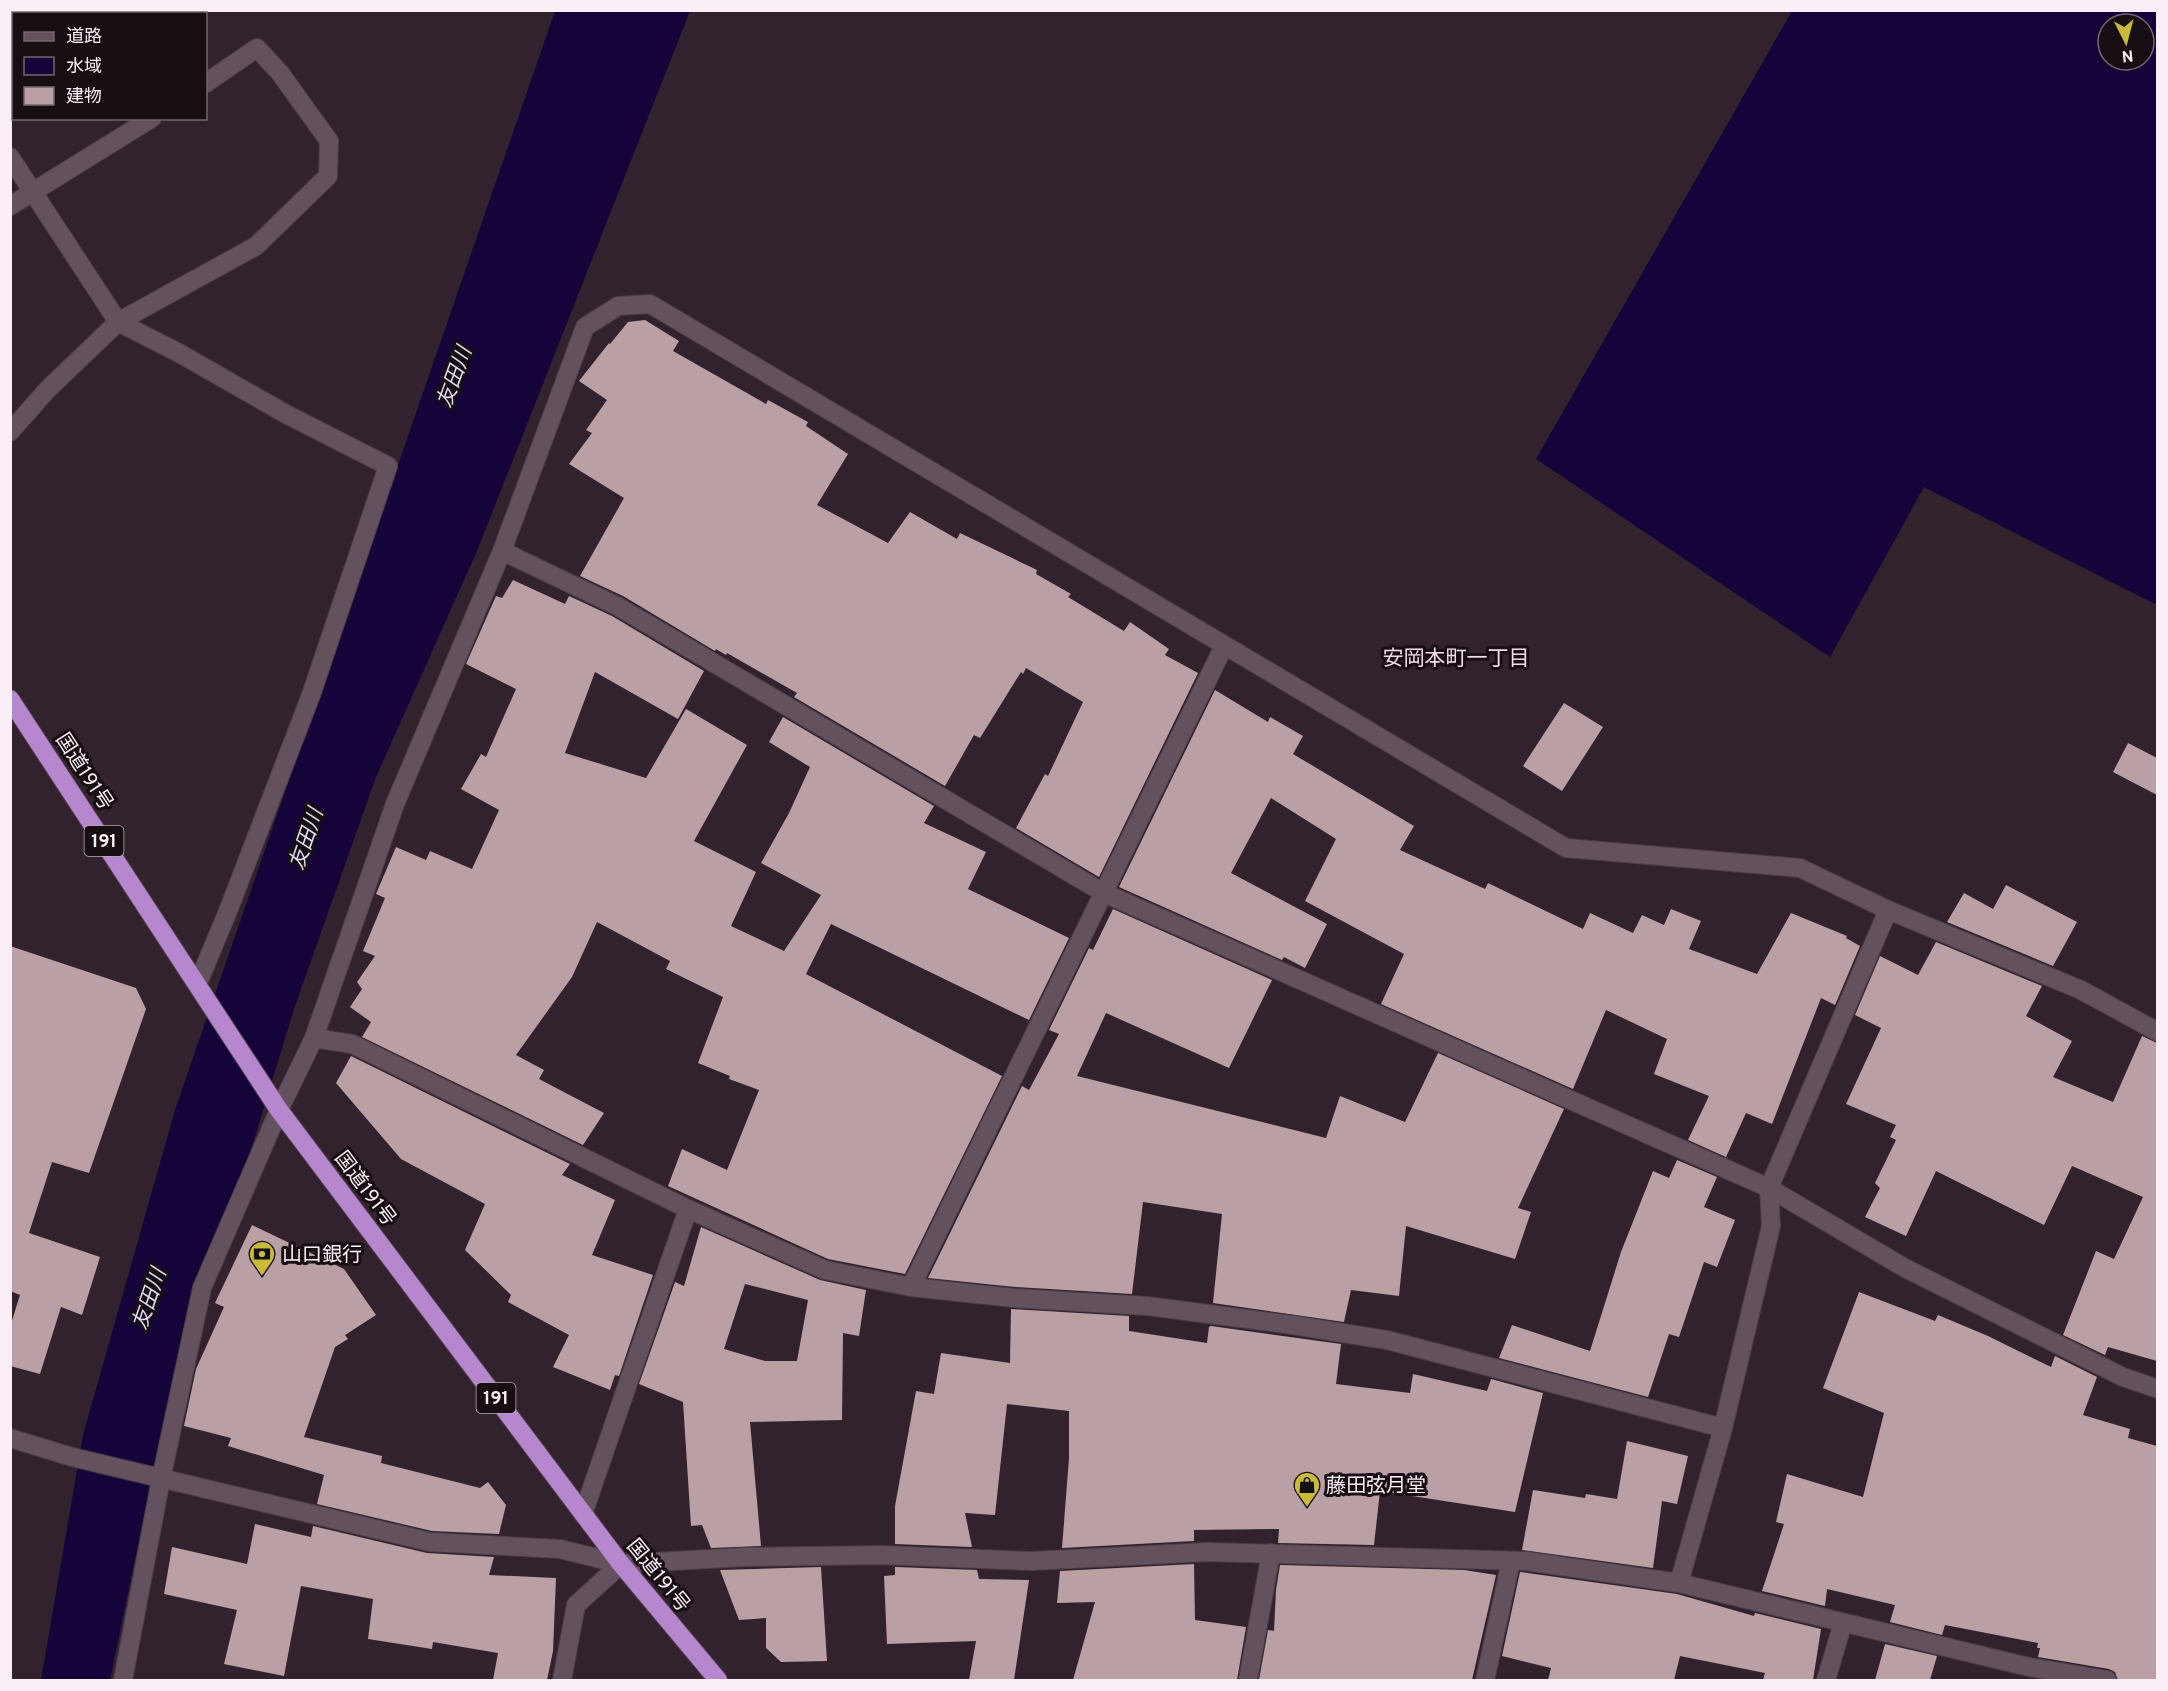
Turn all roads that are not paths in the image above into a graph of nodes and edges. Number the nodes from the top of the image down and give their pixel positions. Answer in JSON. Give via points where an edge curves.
{"nodes":[{"id":1,"x":207,"y":82,"type":"edge"},
{"id":2,"x":149,"y":120,"type":"edge"},
{"id":3,"x":10,"y":157,"type":"edge"},
{"id":4,"x":35,"y":192,"type":"junction"},
{"id":5,"x":10,"y":206,"type":"edge"},
{"id":6,"x":118,"y":322,"type":"junction"},
{"id":7,"x":10,"y":432,"type":"edge"},
{"id":8,"x":502,"y":551,"type":"junction"},
{"id":9,"x":1224,"y":646,"type":"junction"},
{"id":10,"x":10,"y":699,"type":"edge"},
{"id":11,"x":1104,"y":893,"type":"junction"},
{"id":12,"x":1888,"y":910,"type":"junction"},
{"id":13,"x":198,"y":983,"type":"junction"},
{"id":14,"x":2157,"y":1032,"type":"edge"},
{"id":15,"x":314,"y":1038,"type":"junction"},
{"id":16,"x":279,"y":1110,"type":"junction"},
{"id":17,"x":1769,"y":1188,"type":"junction"},
{"id":18,"x":688,"y":1209,"type":"junction"},
{"id":19,"x":911,"y":1287,"type":"junction"},
{"id":20,"x":2157,"y":1389,"type":"edge"},
{"id":21,"x":1723,"y":1428,"type":"junction"},
{"id":22,"x":10,"y":1438,"type":"edge"},
{"id":23,"x":161,"y":1479,"type":"junction"},
{"id":24,"x":583,"y":1514,"type":"junction"},
{"id":25,"x":1271,"y":1553,"type":"junction"},
{"id":26,"x":1511,"y":1561,"type":"junction"},
{"id":27,"x":621,"y":1564,"type":"junction"},
{"id":28,"x":1679,"y":1583,"type":"junction"},
{"id":29,"x":1843,"y":1623,"type":"junction"},
{"id":30,"x":123,"y":1680,"type":"edge"},
{"id":31,"x":562,"y":1680,"type":"edge"},
{"id":32,"x":718,"y":1680,"type":"edge"},
{"id":33,"x":1248,"y":1680,"type":"edge"},
{"id":34,"x":1485,"y":1680,"type":"edge"},
{"id":35,"x":1826,"y":1680,"type":"edge"},
{"id":36,"x":2106,"y":1680,"type":"edge"}],
"edges":[{"from":1,"to":6,"type":"street","via":[[257,48],[329,141],[328,176],[256,246]]},
{"from":2,"to":4,"type":"street"},
{"from":3,"to":4,"type":"street"},
{"from":4,"to":5,"type":"street"},
{"from":4,"to":6,"type":"street"},
{"from":6,"to":7,"type":"street","via":[[47,390]]},
{"from":6,"to":13,"type":"street","via":[[388,466],[311,695]]},
{"from":8,"to":9,"type":"street","via":[[585,327],[618,306],[650,304]]},
{"from":8,"to":11,"type":"street","via":[[617,606]]},
{"from":8,"to":15,"type":"street","via":[[395,804]]},
{"from":9,"to":11,"type":"street"},
{"from":9,"to":12,"type":"street","via":[[1566,848],[1800,868]]},
{"from":10,"to":13,"type":"highway","name":"国道191号","number":"191"},
{"from":11,"to":17,"type":"street"},
{"from":11,"to":19,"type":"street"},
{"from":12,"to":14,"type":"street","via":[[2081,990]]},
{"from":12,"to":17,"type":"street"},
{"from":13,"to":16,"type":"highway","name":"国道191号","number":"191"},
{"from":15,"to":16,"type":"street"},
{"from":15,"to":18,"type":"street","via":[[352,1044]]},
{"from":16,"to":23,"type":"street","via":[[202,1288]]},
{"from":16,"to":24,"type":"highway","name":"国道191号","number":"191"},
{"from":17,"to":20,"type":"street","via":[[1905,1268],[2123,1377]]},
{"from":17,"to":21,"type":"street","via":[[1771,1226]]},
{"from":18,"to":19,"type":"street","via":[[825,1270]]},
{"from":18,"to":24,"type":"street"},
{"from":19,"to":21,"type":"street","via":[[1147,1306],[1387,1340]]},
{"from":21,"to":28,"type":"street"},
{"from":22,"to":23,"type":"street"},
{"from":23,"to":27,"type":"street","via":[[430,1542],[560,1549]]},
{"from":23,"to":30,"type":"street"},
{"from":24,"to":27,"type":"highway","name":"国道191号","number":"191"},
{"from":25,"to":26,"type":"street"},
{"from":25,"to":27,"type":"street","via":[[1207,1551],[1031,1561],[881,1555],[744,1557]]},
{"from":25,"to":33,"type":"street"},
{"from":26,"to":28,"type":"street"},
{"from":26,"to":34,"type":"street"},
{"from":27,"to":31,"type":"street","via":[[576,1605]]},
{"from":27,"to":32,"type":"highway","name":"国道191号","number":"191"},
{"from":28,"to":29,"type":"street"},
{"from":29,"to":35,"type":"street"},
{"from":29,"to":36,"type":"street","via":[[2029,1667]]}]}
